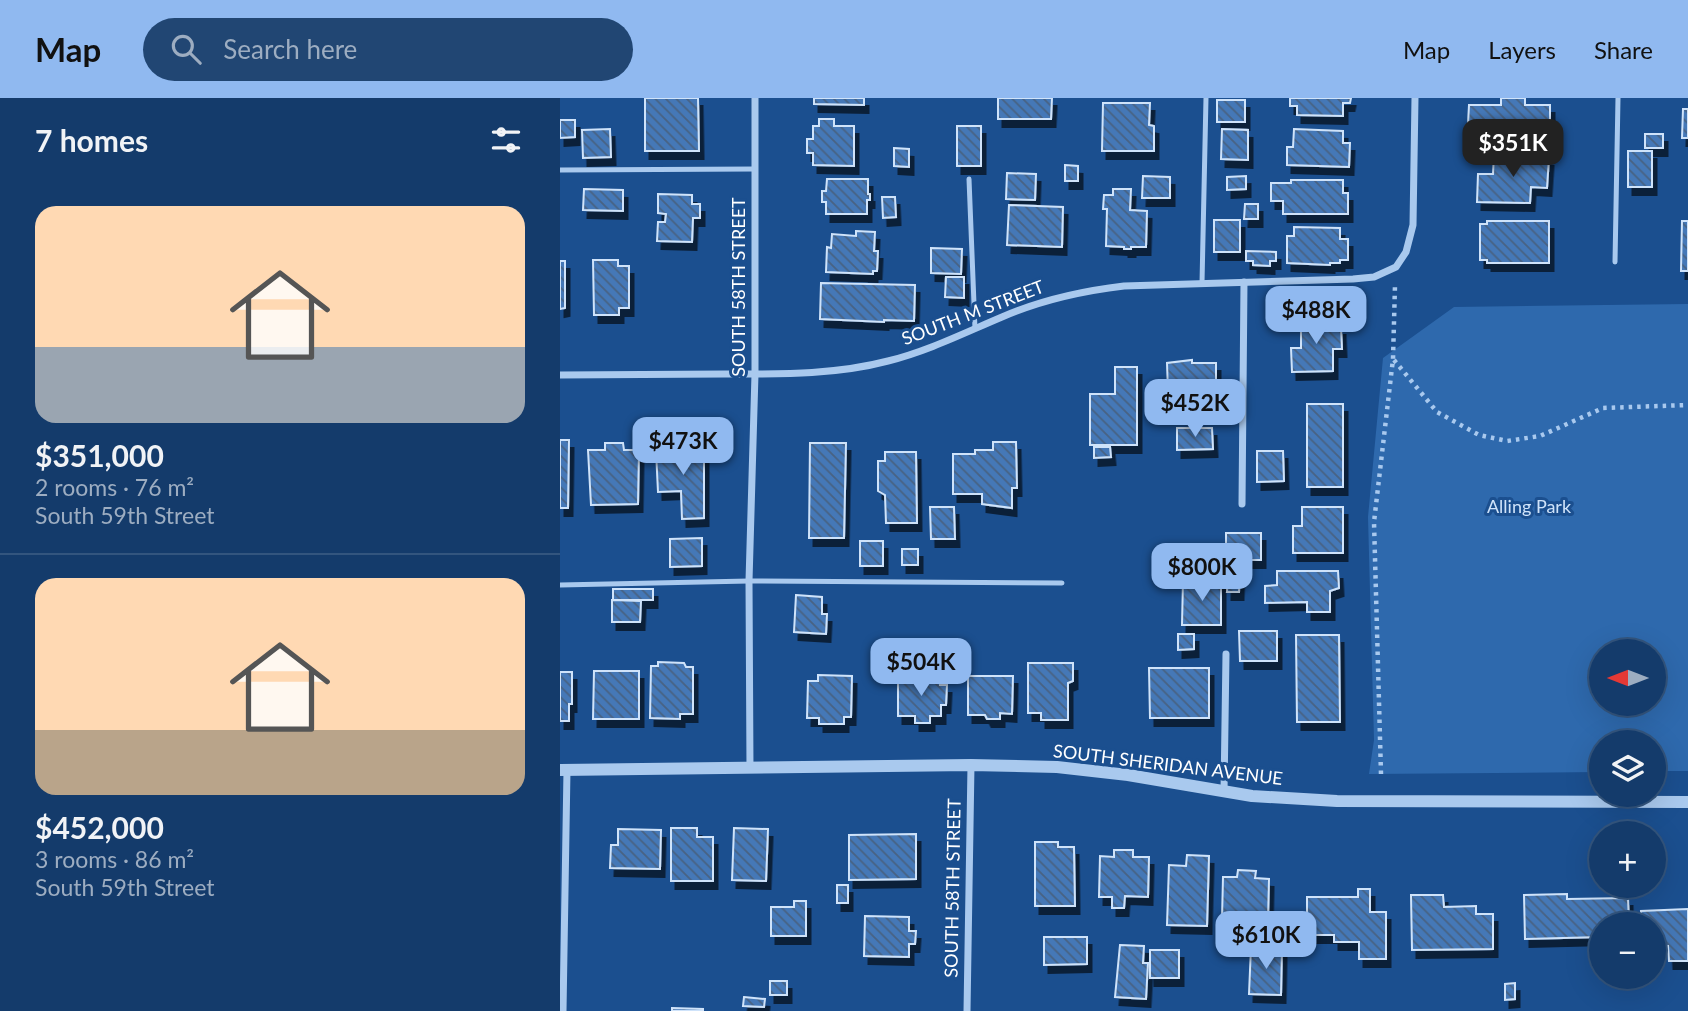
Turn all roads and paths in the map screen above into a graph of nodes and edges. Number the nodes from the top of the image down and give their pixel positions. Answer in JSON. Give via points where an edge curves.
{"nodes":[{"id":1,"x":755,"y":98,"type":"edge"},
{"id":2,"x":1206,"y":98,"type":"edge"},
{"id":3,"x":1415,"y":98,"type":"edge"},
{"id":4,"x":1618,"y":98,"type":"edge"},
{"id":5,"x":755,"y":169,"type":"junction"},
{"id":6,"x":560,"y":170,"type":"edge"},
{"id":7,"x":970,"y":179,"type":"dead end"},
{"id":8,"x":1615,"y":262,"type":"dead end"},
{"id":9,"x":1396,"y":267,"type":"junction"},
{"id":10,"x":1244,"y":282,"type":"junction"},
{"id":11,"x":1202,"y":283,"type":"junction"},
{"id":12,"x":975,"y":329,"type":"junction"},
{"id":13,"x":1393,"y":359,"type":"junction"},
{"id":14,"x":755,"y":374,"type":"junction"},
{"id":15,"x":560,"y":375,"type":"edge"},
{"id":16,"x":1688,"y":405,"type":"edge"},
{"id":17,"x":1242,"y":504,"type":"dead end"},
{"id":18,"x":749,"y":581,"type":"junction"},
{"id":19,"x":1062,"y":583,"type":"dead end"},
{"id":20,"x":560,"y":585,"type":"edge"},
{"id":21,"x":1226,"y":654,"type":"dead end"},
{"id":22,"x":971,"y":765,"type":"junction"},
{"id":23,"x":564,"y":770,"type":"edge"},
{"id":24,"x":750,"y":770,"type":"junction"},
{"id":25,"x":1381,"y":774,"type":"dead end"},
{"id":26,"x":1224,"y":792,"type":"junction"},
{"id":27,"x":1688,"y":802,"type":"edge"},
{"id":28,"x":563,"y":1011,"type":"edge"},
{"id":29,"x":967,"y":1011,"type":"edge"}],
"edges":[{"from":1,"to":5,"type":"street","name":"SOUTH 58TH STREET"},
{"from":2,"to":11,"type":"lane"},
{"from":3,"to":9,"type":"street","via":[[1413,225],[1406,252]]},
{"from":4,"to":8,"type":"lane"},
{"from":5,"to":6,"type":"lane"},
{"from":5,"to":14,"type":"street","name":"SOUTH 58TH STREET"},
{"from":7,"to":12,"type":"lane"},
{"from":9,"to":10,"type":"street","name":"SOUTH M STREET","via":[[1374,277]]},
{"from":9,"to":13,"type":"path"},
{"from":10,"to":11,"type":"street","name":"SOUTH M STREET"},
{"from":10,"to":17,"type":"street"},
{"from":11,"to":12,"type":"street","name":"SOUTH M STREET","via":[[1081,292],[1046,300]]},
{"from":12,"to":14,"type":"street","name":"SOUTH M STREET","via":[[886,362],[831,371]]},
{"from":13,"to":16,"type":"path","via":[[1437,412],[1479,435],[1507,441],[1540,436],[1603,408]]},
{"from":13,"to":25,"type":"path","via":[[1374,522]]},
{"from":14,"to":15,"type":"street","name":"SOUTH M STREET"},
{"from":14,"to":18,"type":"street","name":"SOUTH 58TH STREET"},
{"from":18,"to":19,"type":"lane"},
{"from":18,"to":20,"type":"lane"},
{"from":18,"to":24,"type":"street","name":"SOUTH 58TH STREET"},
{"from":21,"to":26,"type":"street"},
{"from":22,"to":24,"type":"street","name":"SOUTH SHERIDAN AVENUE"},
{"from":22,"to":26,"type":"street","name":"SOUTH SHERIDAN AVENUE","via":[[1091,770]]},
{"from":22,"to":29,"type":"street","name":"SOUTH 58TH STREET"},
{"from":23,"to":24,"type":"street","name":"SOUTH SHERIDAN AVENUE"},
{"from":23,"to":28,"type":"street"},
{"from":26,"to":27,"type":"street","name":"SOUTH SHERIDAN AVENUE","via":[[1336,801]]}]}
